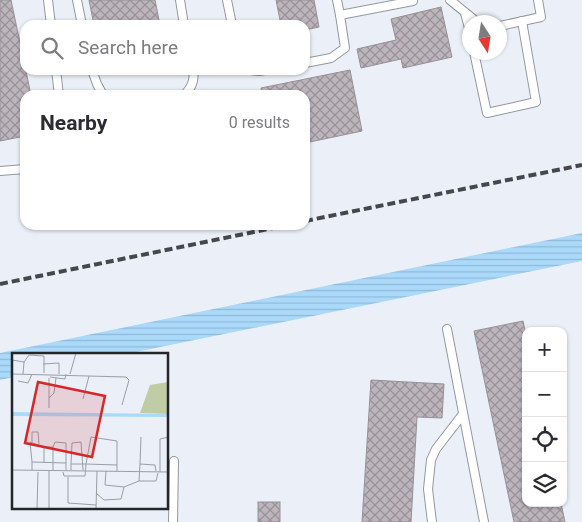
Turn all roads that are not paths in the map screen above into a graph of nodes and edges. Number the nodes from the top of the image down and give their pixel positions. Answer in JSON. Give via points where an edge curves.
{"nodes":[{"id":1,"x":48,"y":0,"type":"edge"},
{"id":2,"x":77,"y":0,"type":"edge"},
{"id":3,"x":180,"y":0,"type":"edge"},
{"id":4,"x":227,"y":0,"type":"edge"},
{"id":5,"x":337,"y":0,"type":"edge"},
{"id":6,"x":415,"y":0,"type":"edge"},
{"id":7,"x":450,"y":0,"type":"edge"},
{"id":8,"x":538,"y":0,"type":"edge"},
{"id":9,"x":465,"y":12,"type":"junction"},
{"id":10,"x":340,"y":15,"type":"junction"},
{"id":11,"x":466,"y":15,"type":"edge"},
{"id":12,"x":469,"y":15,"type":"edge"},
{"id":13,"x":50,"y":20,"type":"edge"},
{"id":14,"x":81,"y":20,"type":"edge"},
{"id":15,"x":183,"y":20,"type":"edge"},
{"id":16,"x":231,"y":20,"type":"edge"},
{"id":17,"x":522,"y":21,"type":"junction"},
{"id":18,"x":507,"y":24,"type":"edge"},
{"id":19,"x":476,"y":60,"type":"edge"},
{"id":20,"x":310,"y":62,"type":"edge"},
{"id":21,"x":57,"y":75,"type":"edge"},
{"id":22,"x":94,"y":75,"type":"edge"},
{"id":23,"x":194,"y":75,"type":"edge"},
{"id":24,"x":59,"y":90,"type":"edge"},
{"id":25,"x":100,"y":90,"type":"edge"},
{"id":26,"x":190,"y":90,"type":"edge"},
{"id":27,"x":20,"y":169,"type":"edge"},
{"id":28,"x":0,"y":171,"type":"edge"},
{"id":29,"x":447,"y":329,"type":"dead end"},
{"id":30,"x":463,"y":414,"type":"junction"},
{"id":31,"x":174,"y":461,"type":"dead end"},
{"id":32,"x":174,"y":522,"type":"edge"},
{"id":33,"x":432,"y":522,"type":"edge"},
{"id":34,"x":484,"y":522,"type":"edge"}],
"edges":[{"from":1,"to":13,"type":"lane"},
{"from":2,"to":14,"type":"lane"},
{"from":3,"to":15,"type":"lane"},
{"from":4,"to":16,"type":"lane"},
{"from":5,"to":10,"type":"lane"},
{"from":6,"to":10,"type":"lane"},
{"from":7,"to":9,"type":"lane"},
{"from":8,"to":17,"type":"lane","via":[[541,17]]},
{"from":9,"to":11,"type":"lane"},
{"from":9,"to":12,"type":"lane"},
{"from":10,"to":20,"type":"lane","via":[[345,48],[331,58]]},
{"from":17,"to":18,"type":"lane"},
{"from":17,"to":19,"type":"lane","via":[[536,102],[487,113]]},
{"from":21,"to":24,"type":"lane"},
{"from":22,"to":25,"type":"lane"},
{"from":23,"to":26,"type":"lane"},
{"from":27,"to":28,"type":"lane"},
{"from":29,"to":30,"type":"lane"},
{"from":30,"to":33,"type":"lane","via":[[431,460],[428,489]]},
{"from":30,"to":34,"type":"lane"},
{"from":31,"to":32,"type":"lane"}]}
